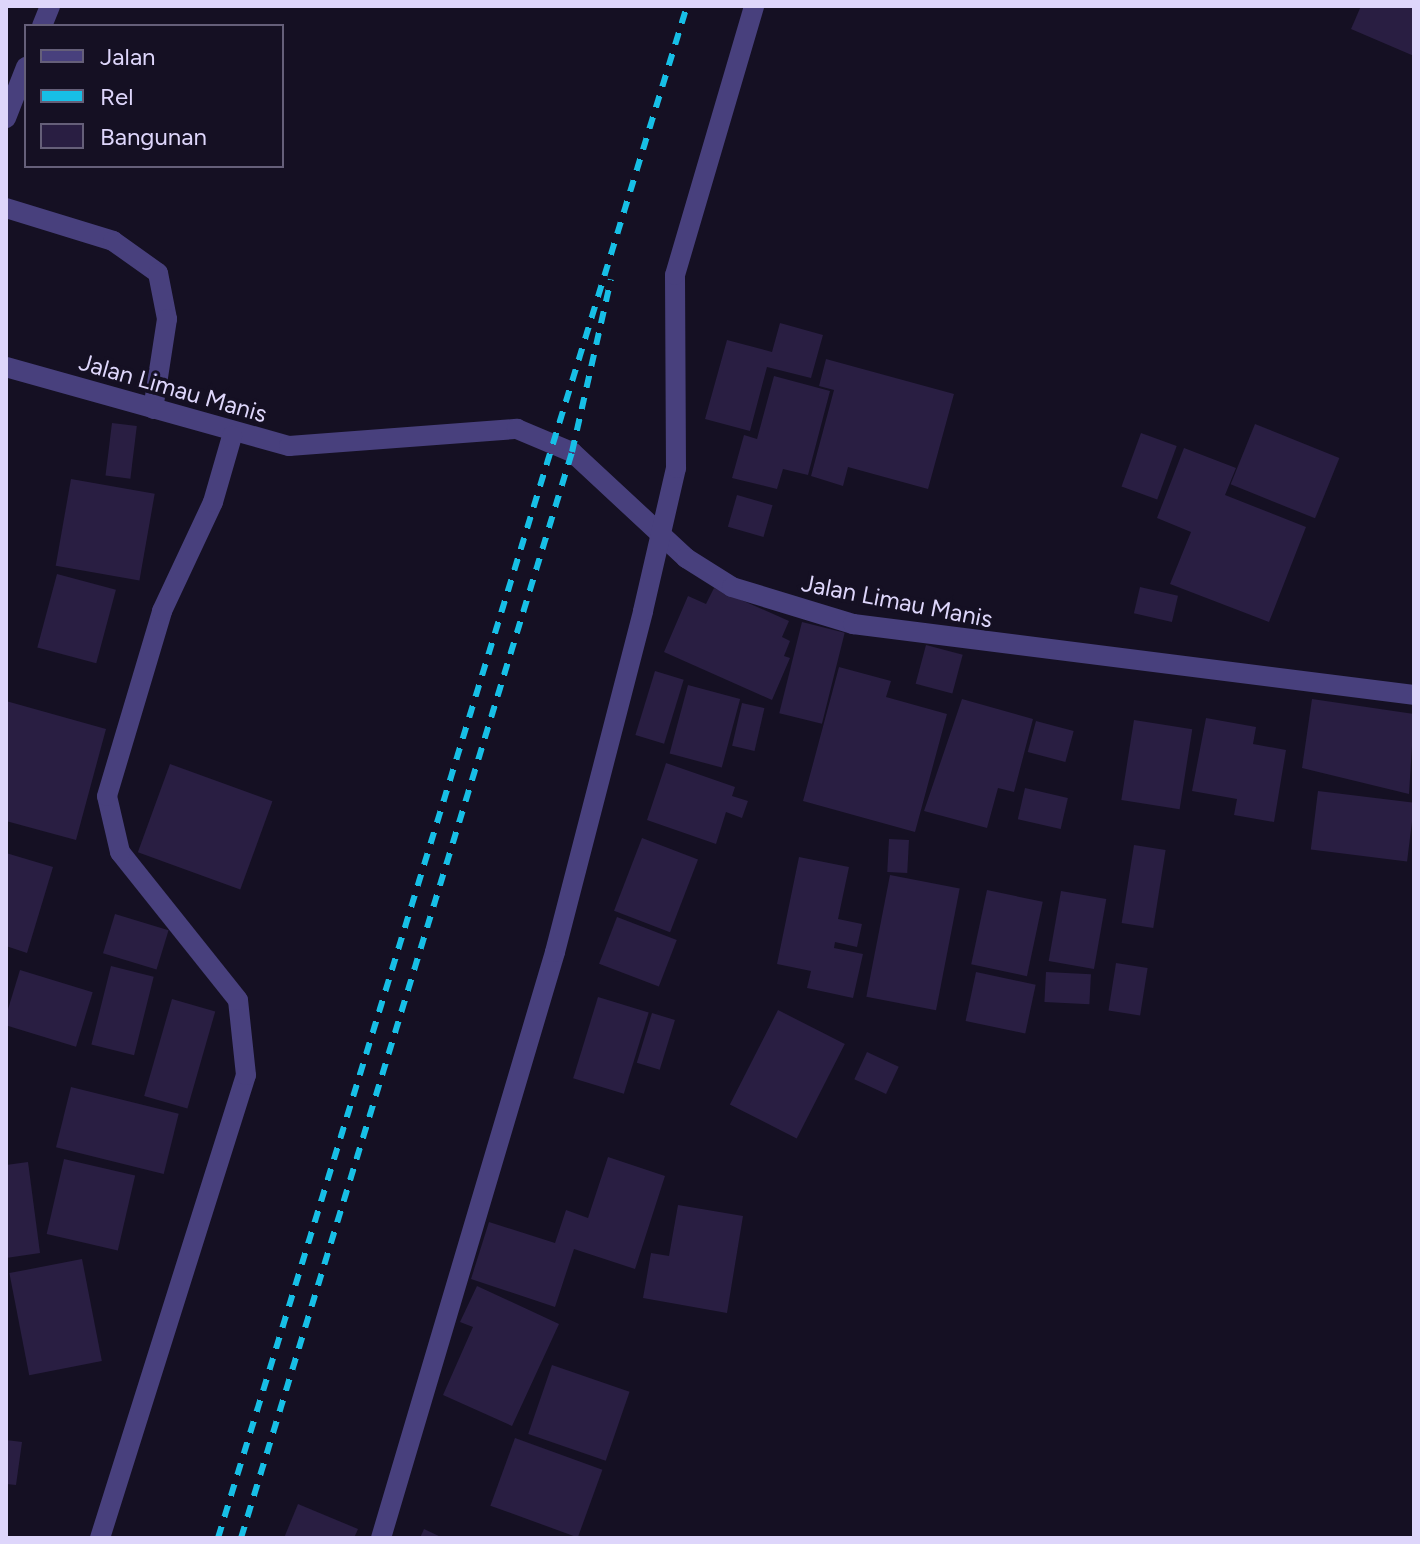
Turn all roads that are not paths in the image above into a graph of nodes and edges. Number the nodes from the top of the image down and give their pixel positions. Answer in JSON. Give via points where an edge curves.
{"nodes":[{"id":1,"x":754,"y":6,"type":"edge"},
{"id":2,"x":24,"y":72,"type":"edge"},
{"id":3,"x":6,"y":118,"type":"edge"},
{"id":4,"x":6,"y":208,"type":"edge"},
{"id":5,"x":6,"y":367,"type":"edge"},
{"id":6,"x":153,"y":409,"type":"junction"},
{"id":7,"x":232,"y":436,"type":"junction"},
{"id":8,"x":657,"y":531,"type":"junction"},
{"id":9,"x":1414,"y":695,"type":"edge"},
{"id":10,"x":100,"y":1538,"type":"edge"},
{"id":11,"x":381,"y":1538,"type":"edge"}],
"edges":[{"from":1,"to":8,"type":"street","via":[[675,275],[676,468]]},
{"from":2,"to":3,"type":"street"},
{"from":4,"to":6,"type":"street","via":[[113,241],[158,273],[167,319]]},
{"from":5,"to":6,"type":"street","name":"Jalan Limau Manis"},
{"from":6,"to":7,"type":"street","name":"Jalan Limau Manis"},
{"from":7,"to":8,"type":"street","name":"Jalan Limau Manis","via":[[289,446],[517,429],[572,452]]},
{"from":7,"to":10,"type":"street","via":[[213,502],[162,611],[107,796],[120,852],[238,1000],[246,1075]]},
{"from":8,"to":9,"type":"street","name":"Jalan Limau Manis","via":[[732,587],[853,624]]},
{"from":8,"to":11,"type":"street","via":[[643,611],[555,952]]}]}
